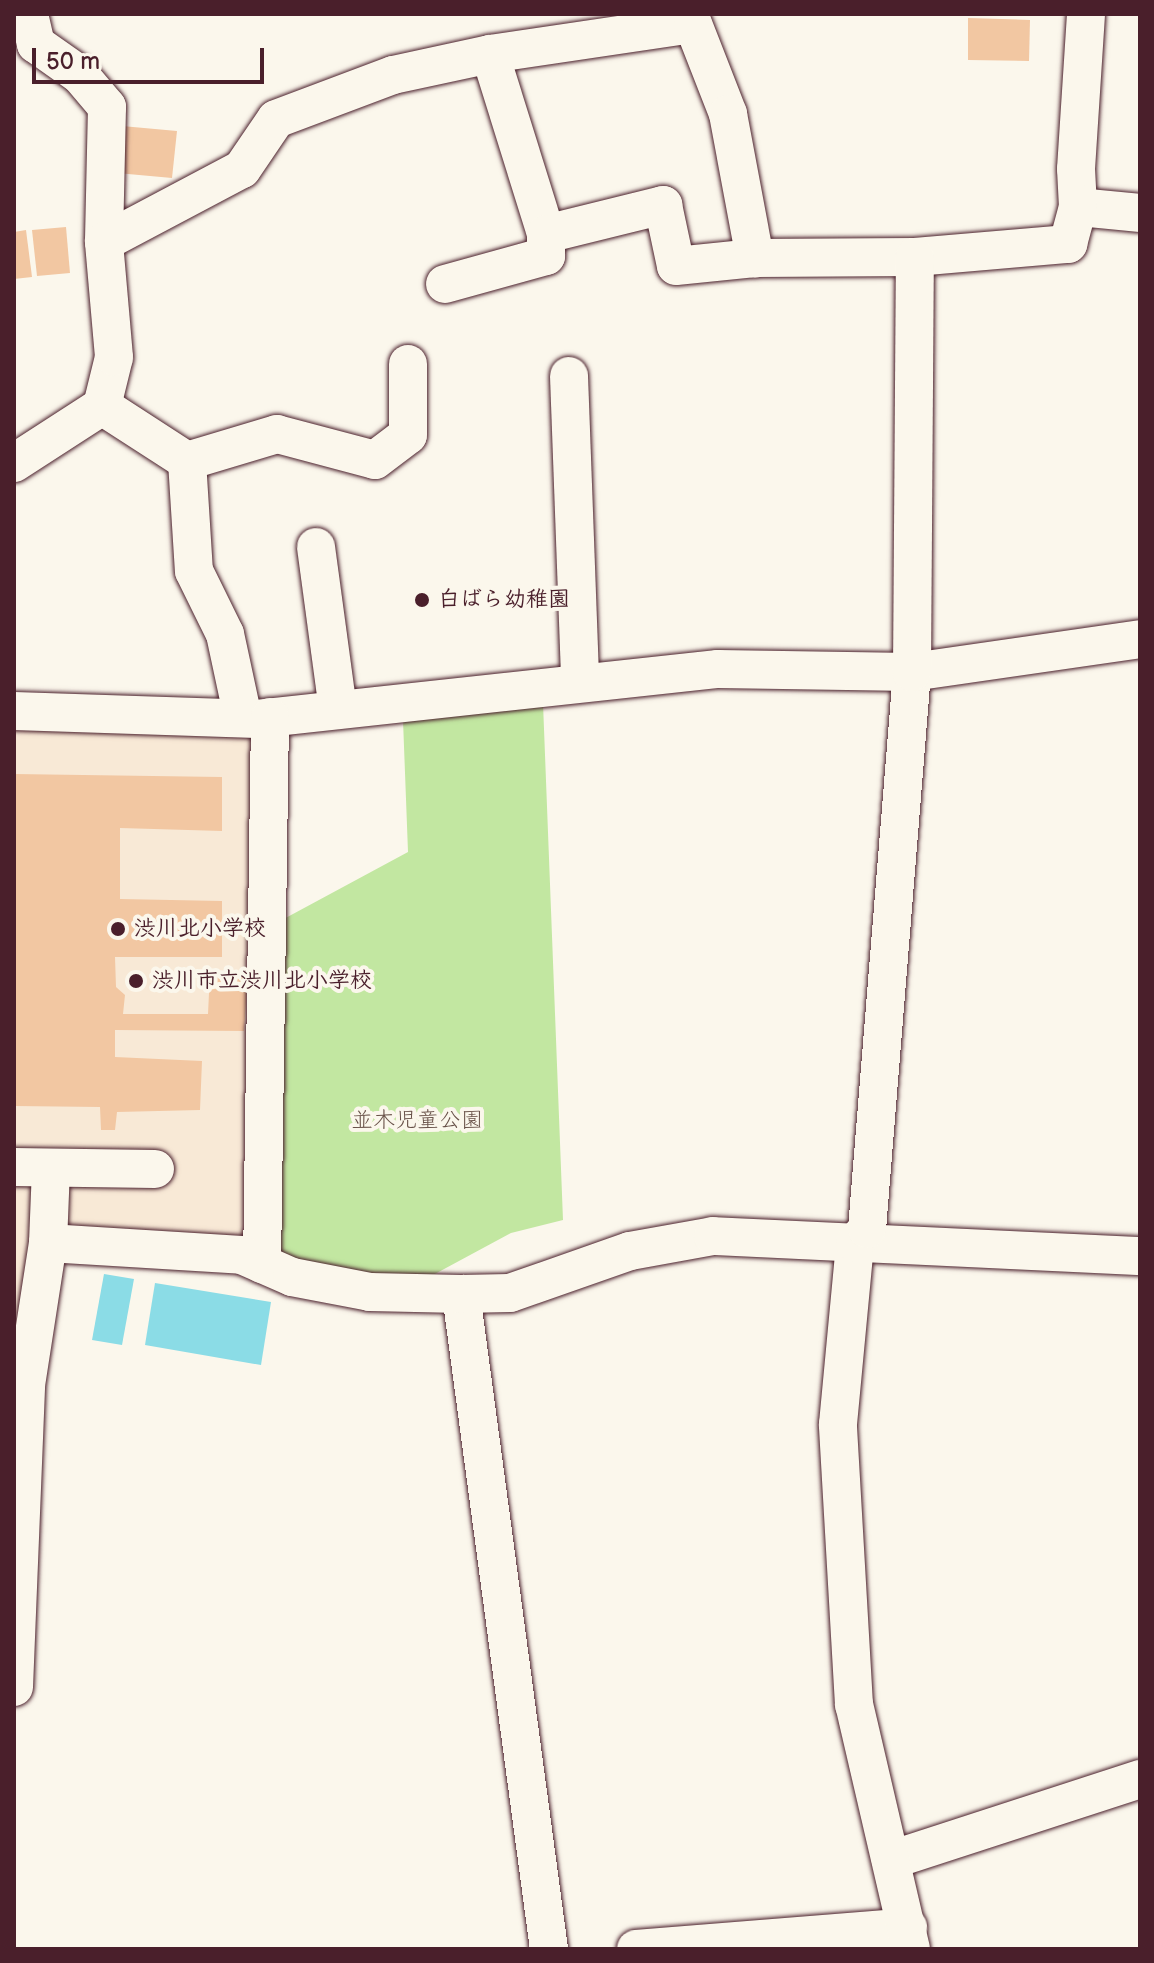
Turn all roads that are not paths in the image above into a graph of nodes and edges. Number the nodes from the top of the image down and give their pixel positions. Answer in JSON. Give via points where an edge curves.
{"nodes":[{"id":1,"x":29,"y":14,"type":"edge"},
{"id":2,"x":1086,"y":14,"type":"edge"},
{"id":3,"x":490,"y":54,"type":"junction"},
{"id":4,"x":1078,"y":207,"type":"junction"},
{"id":5,"x":1140,"y":213,"type":"edge"},
{"id":6,"x":546,"y":234,"type":"junction"},
{"id":7,"x":104,"y":242,"type":"junction"},
{"id":8,"x":915,"y":257,"type":"junction"},
{"id":9,"x":755,"y":258,"type":"junction"},
{"id":10,"x":445,"y":284,"type":"dead end"},
{"id":11,"x":408,"y":364,"type":"dead end"},
{"id":12,"x":569,"y":376,"type":"dead end"},
{"id":13,"x":102,"y":406,"type":"junction"},
{"id":14,"x":187,"y":461,"type":"junction"},
{"id":15,"x":14,"y":463,"type":"edge"},
{"id":16,"x":316,"y":547,"type":"dead end"},
{"id":17,"x":1140,"y":639,"type":"edge"},
{"id":18,"x":912,"y":672,"type":"junction"},
{"id":19,"x":580,"y":683,"type":"junction"},
{"id":20,"x":338,"y":710,"type":"junction"},
{"id":21,"x":14,"y":711,"type":"edge"},
{"id":22,"x":256,"y":718,"type":"junction"},
{"id":23,"x":14,"y":1167,"type":"edge"},
{"id":24,"x":51,"y":1168,"type":"junction"},
{"id":25,"x":155,"y":1169,"type":"dead end"},
{"id":26,"x":48,"y":1243,"type":"junction"},
{"id":27,"x":855,"y":1243,"type":"junction"},
{"id":28,"x":1140,"y":1256,"type":"edge"},
{"id":29,"x":262,"y":1264,"type":"junction"},
{"id":30,"x":461,"y":1294,"type":"junction"},
{"id":31,"x":20,"y":1384,"type":"edge"},
{"id":32,"x":14,"y":1687,"type":"edge"},
{"id":33,"x":1140,"y":1779,"type":"edge"},
{"id":34,"x":891,"y":1860,"type":"junction"},
{"id":35,"x":910,"y":1938,"type":"edge"},
{"id":36,"x":549,"y":1949,"type":"edge"},
{"id":37,"x":636,"y":1949,"type":"edge"}],
"edges":[{"from":1,"to":7,"type":"street","via":[[36,44],[80,75],[107,107]]},
{"from":2,"to":4,"type":"street"},
{"from":3,"to":6,"type":"street"},
{"from":3,"to":7,"type":"street","via":[[393,75],[276,119],[242,169]]},
{"from":3,"to":9,"type":"street","via":[[693,24],[728,114]]},
{"from":4,"to":5,"type":"street"},
{"from":4,"to":8,"type":"street","via":[[1068,244]]},
{"from":6,"to":9,"type":"street","via":[[663,205],[676,266]]},
{"from":6,"to":10,"type":"street","via":[[546,256]]},
{"from":7,"to":13,"type":"street","via":[[114,357]]},
{"from":8,"to":9,"type":"street"},
{"from":8,"to":18,"type":"street"},
{"from":11,"to":14,"type":"street","via":[[408,435],[375,460],[277,434]]},
{"from":12,"to":19,"type":"street"},
{"from":13,"to":14,"type":"street"},
{"from":13,"to":15,"type":"street"},
{"from":14,"to":22,"type":"street","via":[[194,571],[225,634]]},
{"from":16,"to":20,"type":"street"},
{"from":17,"to":18,"type":"street"},
{"from":18,"to":19,"type":"street","via":[[718,669]]},
{"from":18,"to":27,"type":"street","via":[[867,1229]]},
{"from":19,"to":20,"type":"street"},
{"from":20,"to":22,"type":"street"},
{"from":21,"to":22,"type":"street"},
{"from":22,"to":29,"type":"street"},
{"from":23,"to":24,"type":"street"},
{"from":24,"to":25,"type":"street"},
{"from":24,"to":26,"type":"street"},
{"from":26,"to":29,"type":"street","via":[[242,1255]]},
{"from":26,"to":31,"type":"street"},
{"from":27,"to":28,"type":"street"},
{"from":27,"to":30,"type":"street","via":[[713,1236],[630,1251],[510,1293]]},
{"from":27,"to":34,"type":"street","via":[[838,1424],[853,1689]]},
{"from":29,"to":30,"type":"street","via":[[292,1277],[370,1292]]},
{"from":30,"to":36,"type":"street"},
{"from":31,"to":32,"type":"street"},
{"from":33,"to":34,"type":"street"},
{"from":34,"to":35,"type":"street"},
{"from":35,"to":37,"type":"street"}]}
